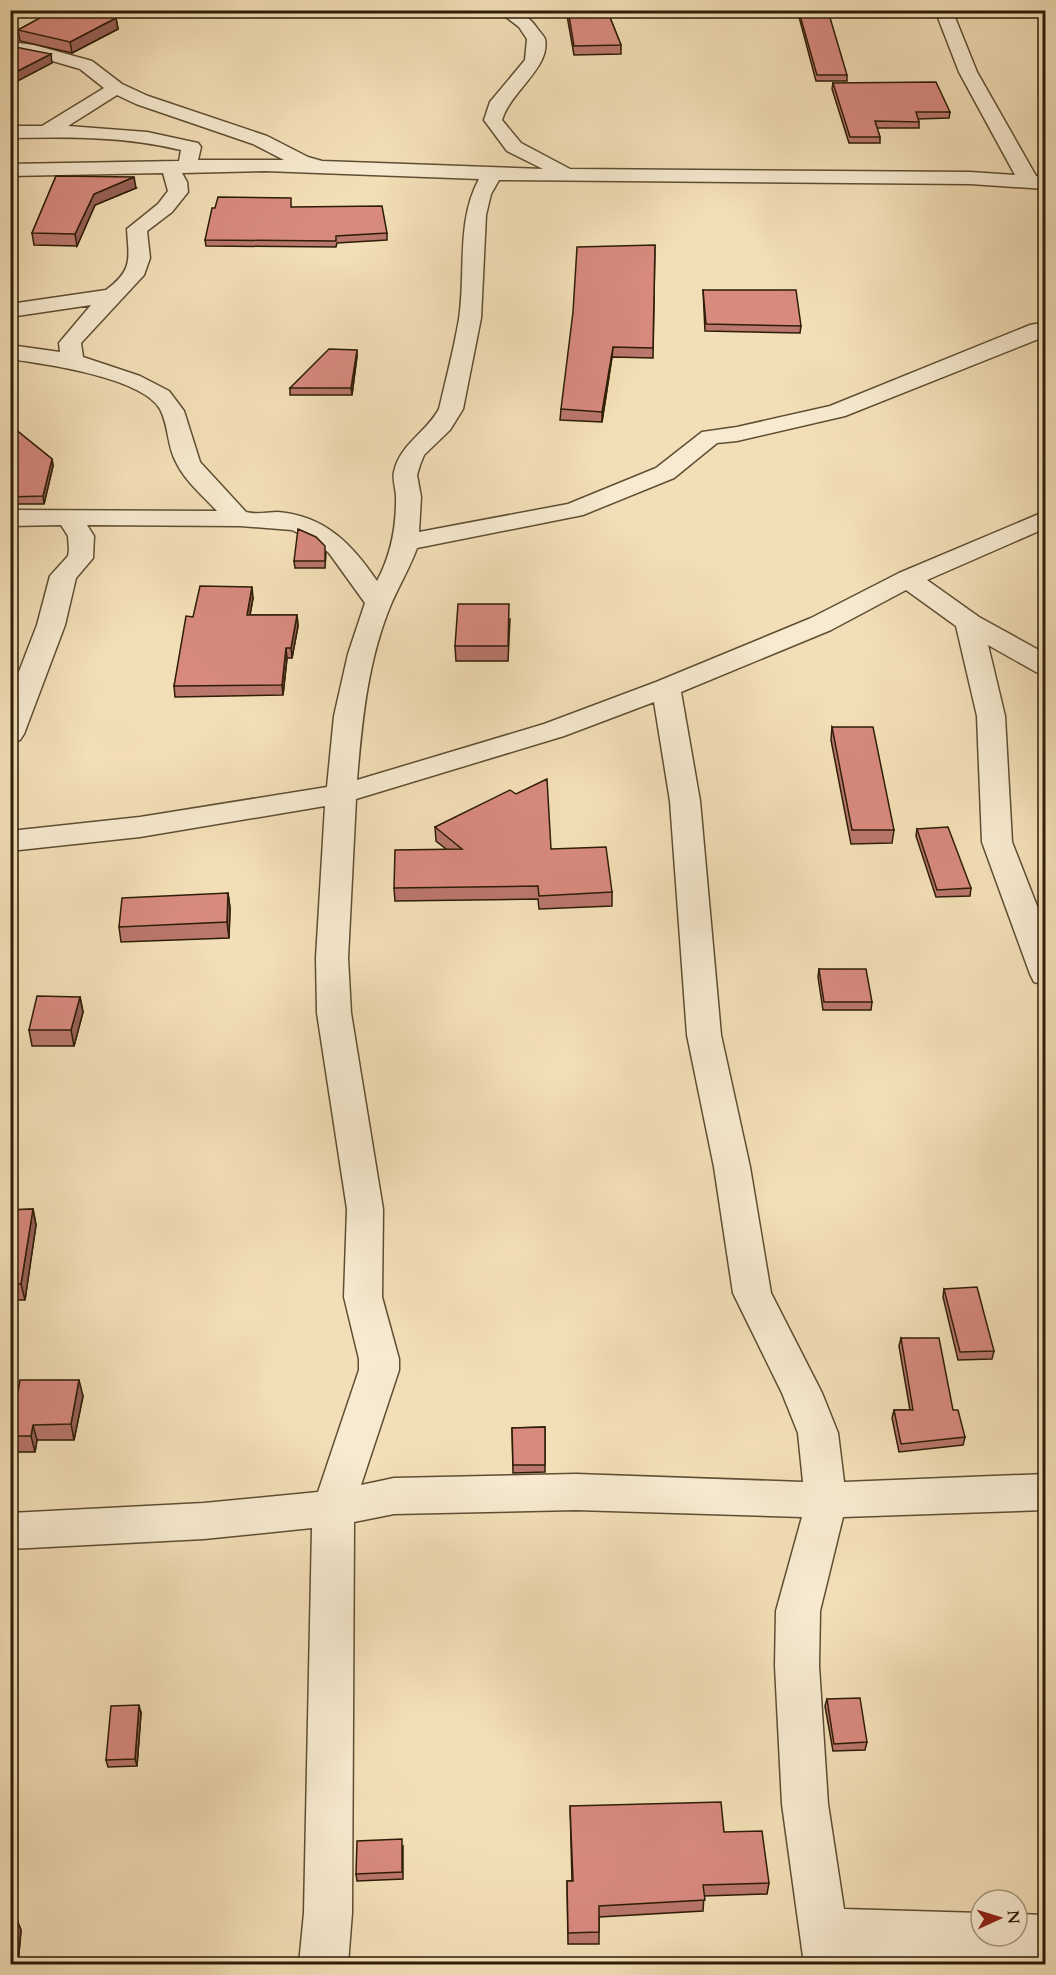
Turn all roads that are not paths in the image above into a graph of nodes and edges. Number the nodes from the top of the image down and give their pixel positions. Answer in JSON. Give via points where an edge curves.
{"nodes":[{"id":1,"x":505,"y":10,"type":"edge"},
{"id":2,"x":943,"y":10,"type":"edge"},
{"id":3,"x":10,"y":47,"type":"edge"},
{"id":4,"x":116,"y":88,"type":"junction"},
{"id":5,"x":47,"y":131,"type":"junction"},
{"id":6,"x":10,"y":132,"type":"edge"},
{"id":7,"x":190,"y":147,"type":"junction"},
{"id":8,"x":265,"y":165,"type":"junction"},
{"id":9,"x":321,"y":167,"type":"junction"},
{"id":10,"x":178,"y":168,"type":"junction"},
{"id":11,"x":10,"y":170,"type":"edge"},
{"id":12,"x":568,"y":173,"type":"junction"},
{"id":13,"x":492,"y":174,"type":"junction"},
{"id":14,"x":1040,"y":185,"type":"edge"},
{"id":15,"x":112,"y":295,"type":"junction"},
{"id":16,"x":10,"y":311,"type":"edge"},
{"id":17,"x":1046,"y":329,"type":"edge"},
{"id":18,"x":10,"y":352,"type":"edge"},
{"id":19,"x":72,"y":361,"type":"junction"},
{"id":20,"x":69,"y":517,"type":"junction"},
{"id":21,"x":10,"y":518,"type":"edge"},
{"id":22,"x":1046,"y":518,"type":"edge"},
{"id":23,"x":239,"y":519,"type":"junction"},
{"id":24,"x":406,"y":542,"type":"junction"},
{"id":25,"x":908,"y":579,"type":"junction"},
{"id":26,"x":378,"y":603,"type":"junction"},
{"id":27,"x":969,"y":623,"type":"junction"},
{"id":28,"x":1046,"y":666,"type":"edge"},
{"id":29,"x":666,"y":688,"type":"junction"},
{"id":30,"x":10,"y":734,"type":"edge"},
{"id":31,"x":340,"y":794,"type":"junction"},
{"id":32,"x":10,"y":841,"type":"edge"},
{"id":33,"x":1046,"y":974,"type":"edge"},
{"id":34,"x":1046,"y":1492,"type":"edge"},
{"id":35,"x":826,"y":1500,"type":"junction"},
{"id":36,"x":333,"y":1508,"type":"junction"},
{"id":37,"x":10,"y":1531,"type":"edge"},
{"id":38,"x":1046,"y":1939,"type":"edge"},
{"id":39,"x":826,"y":1949,"type":"edge"},
{"id":40,"x":324,"y":1965,"type":"edge"}],
"edges":[{"from":1,"to":12,"type":"street","via":[[525,23],[536,39],[534,61],[496,106],[493,120],[514,147]]},
{"from":2,"to":14,"type":"street","via":[[968,72]]},
{"from":3,"to":4,"type":"street","via":[[86,65]]},
{"from":4,"to":5,"type":"street"},
{"from":4,"to":9,"type":"street","via":[[266,142]]},
{"from":5,"to":6,"type":"street"},
{"from":5,"to":7,"type":"street","via":[[132,135]]},
{"from":7,"to":8,"type":"street"},
{"from":7,"to":10,"type":"street"},
{"from":8,"to":9,"type":"street"},
{"from":8,"to":10,"type":"street"},
{"from":9,"to":13,"type":"street"},
{"from":10,"to":11,"type":"street"},
{"from":10,"to":15,"type":"street","via":[[178,192],[165,208],[137,229],[140,258],[133,277]]},
{"from":12,"to":13,"type":"street"},
{"from":12,"to":14,"type":"street","via":[[970,178]]},
{"from":13,"to":24,"type":"street","via":[[476,215],[470,318],[451,409],[442,425],[413,452],[405,475],[409,497]]},
{"from":15,"to":16,"type":"street"},
{"from":15,"to":19,"type":"street","via":[[70,343]]},
{"from":17,"to":24,"type":"street","via":[[837,411],[710,437],[665,473],[574,510]]},
{"from":18,"to":19,"type":"street"},
{"from":19,"to":23,"type":"street","via":[[160,395],[172,409],[189,464]]},
{"from":20,"to":21,"type":"street"},
{"from":20,"to":23,"type":"street"},
{"from":20,"to":30,"type":"street","via":[[81,536],[80,558],[63,576],[51,626]]},
{"from":22,"to":25,"type":"street"},
{"from":23,"to":26,"type":"street","via":[[296,522],[314,528],[345,553]]},
{"from":24,"to":26,"type":"street"},
{"from":25,"to":27,"type":"street"},
{"from":25,"to":29,"type":"street","via":[[821,624]]},
{"from":26,"to":31,"type":"street","via":[[348,716]]},
{"from":27,"to":28,"type":"street"},
{"from":27,"to":33,"type":"street","via":[[991,716],[997,842]]},
{"from":29,"to":31,"type":"street","via":[[554,730]]},
{"from":29,"to":35,"type":"street","via":[[685,801],[704,1035],[732,1167],[752,1293],[818,1433]]},
{"from":31,"to":32,"type":"street","via":[[140,827]]},
{"from":31,"to":36,"type":"street","via":[[332,958],[334,1013],[364,1209],[363,1297],[380,1359]]},
{"from":34,"to":35,"type":"street"},
{"from":35,"to":36,"type":"street","via":[[710,1494],[517,1493],[394,1496]]},
{"from":35,"to":39,"type":"street","via":[[798,1611],[797,1666],[805,1804]]},
{"from":36,"to":37,"type":"street","via":[[204,1521]]},
{"from":36,"to":40,"type":"street"},
{"from":38,"to":39,"type":"street"}]}
